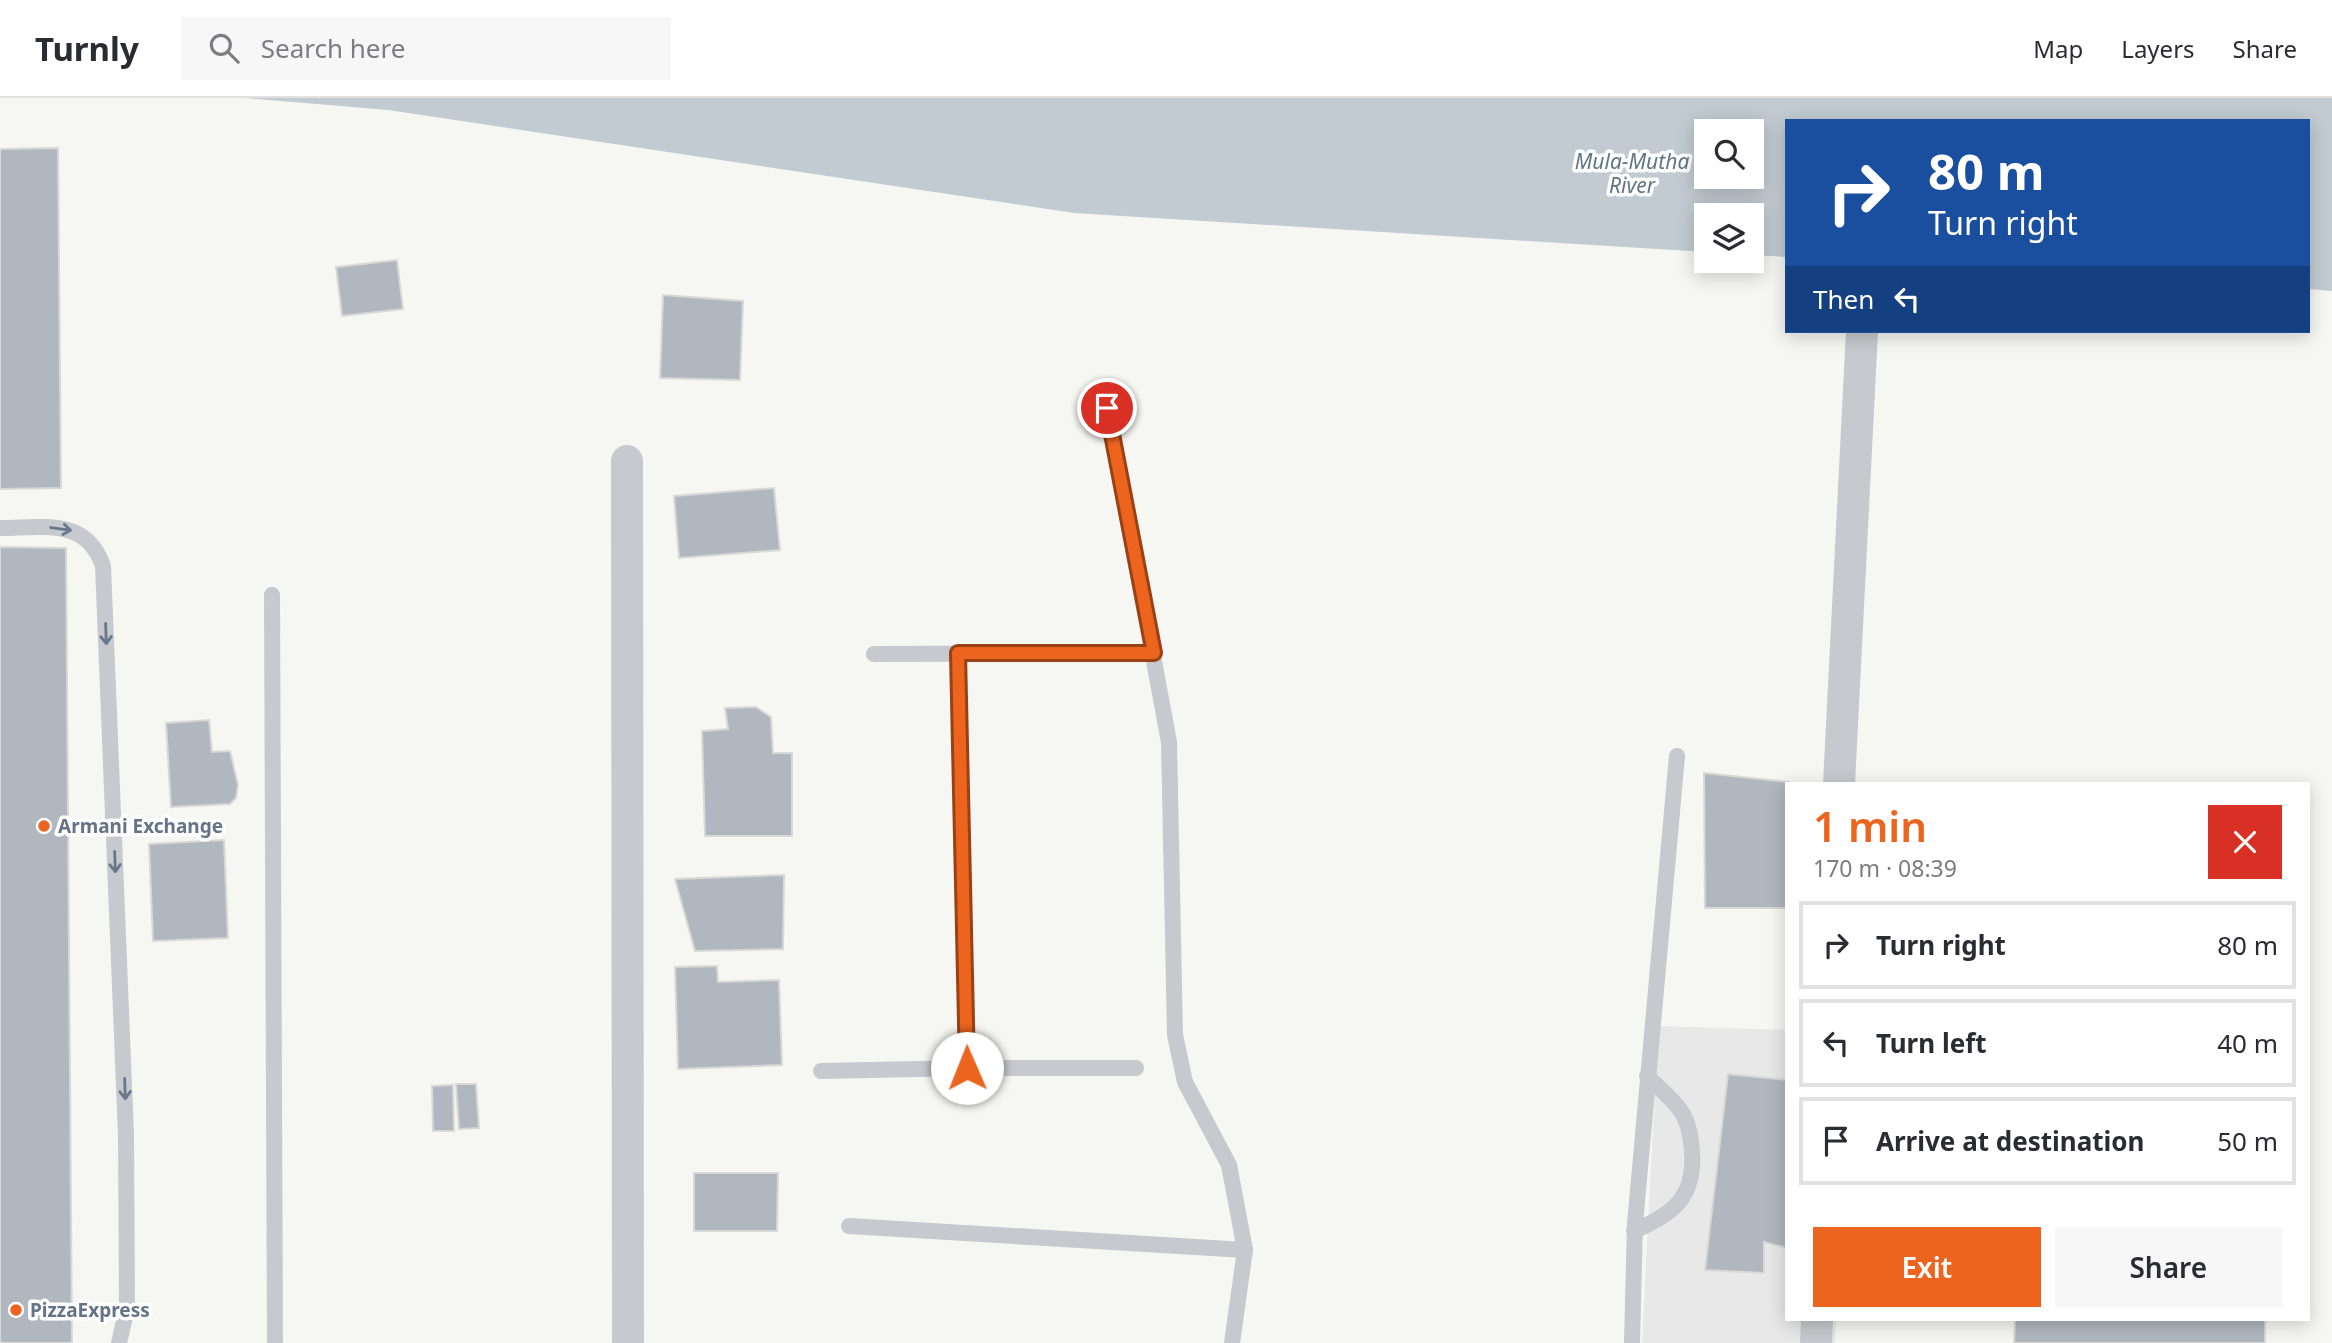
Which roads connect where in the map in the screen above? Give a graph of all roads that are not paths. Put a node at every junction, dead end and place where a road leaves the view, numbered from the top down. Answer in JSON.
{"nodes":[{"id":1,"x":1862,"y":333,"type":"edge"},
{"id":2,"x":1107,"y":408,"type":"dead end"},
{"id":3,"x":627,"y":461,"type":"dead end"},
{"id":4,"x":0,"y":528,"type":"edge"},
{"id":5,"x":272,"y":595,"type":"dead end"},
{"id":6,"x":958,"y":653,"type":"junction"},
{"id":7,"x":1154,"y":653,"type":"junction"},
{"id":8,"x":874,"y":654,"type":"dead end"},
{"id":9,"x":1677,"y":756,"type":"dead end"},
{"id":10,"x":1839,"y":782,"type":"edge"},
{"id":11,"x":967,"y":1068,"type":"junction"},
{"id":12,"x":1136,"y":1068,"type":"dead end"},
{"id":13,"x":821,"y":1071,"type":"dead end"},
{"id":14,"x":1647,"y":1076,"type":"junction"},
{"id":15,"x":849,"y":1226,"type":"dead end"},
{"id":16,"x":1634,"y":1231,"type":"junction"},
{"id":17,"x":1245,"y":1250,"type":"junction"},
{"id":18,"x":1817,"y":1321,"type":"edge"},
{"id":19,"x":119,"y":1343,"type":"edge"},
{"id":20,"x":275,"y":1343,"type":"edge"},
{"id":21,"x":628,"y":1343,"type":"edge"},
{"id":22,"x":1232,"y":1343,"type":"edge"},
{"id":23,"x":1632,"y":1343,"type":"edge"},
{"id":24,"x":1816,"y":1343,"type":"edge"}],
"edges":[{"from":1,"to":10,"type":"street"},
{"from":2,"to":7,"type":"lane"},
{"from":3,"to":21,"type":"street"},
{"from":4,"to":19,"type":"lane","one_way":true},
{"from":5,"to":20,"type":"lane"},
{"from":6,"to":7,"type":"lane"},
{"from":6,"to":8,"type":"lane"},
{"from":6,"to":11,"type":"lane"},
{"from":7,"to":17,"type":"lane"},
{"from":9,"to":14,"type":"lane"},
{"from":11,"to":12,"type":"lane"},
{"from":11,"to":13,"type":"lane"},
{"from":14,"to":16,"type":"lane"},
{"from":14,"to":16,"type":"lane"},
{"from":15,"to":17,"type":"lane"},
{"from":16,"to":23,"type":"lane"},
{"from":17,"to":22,"type":"lane"},
{"from":18,"to":24,"type":"street"}]}
